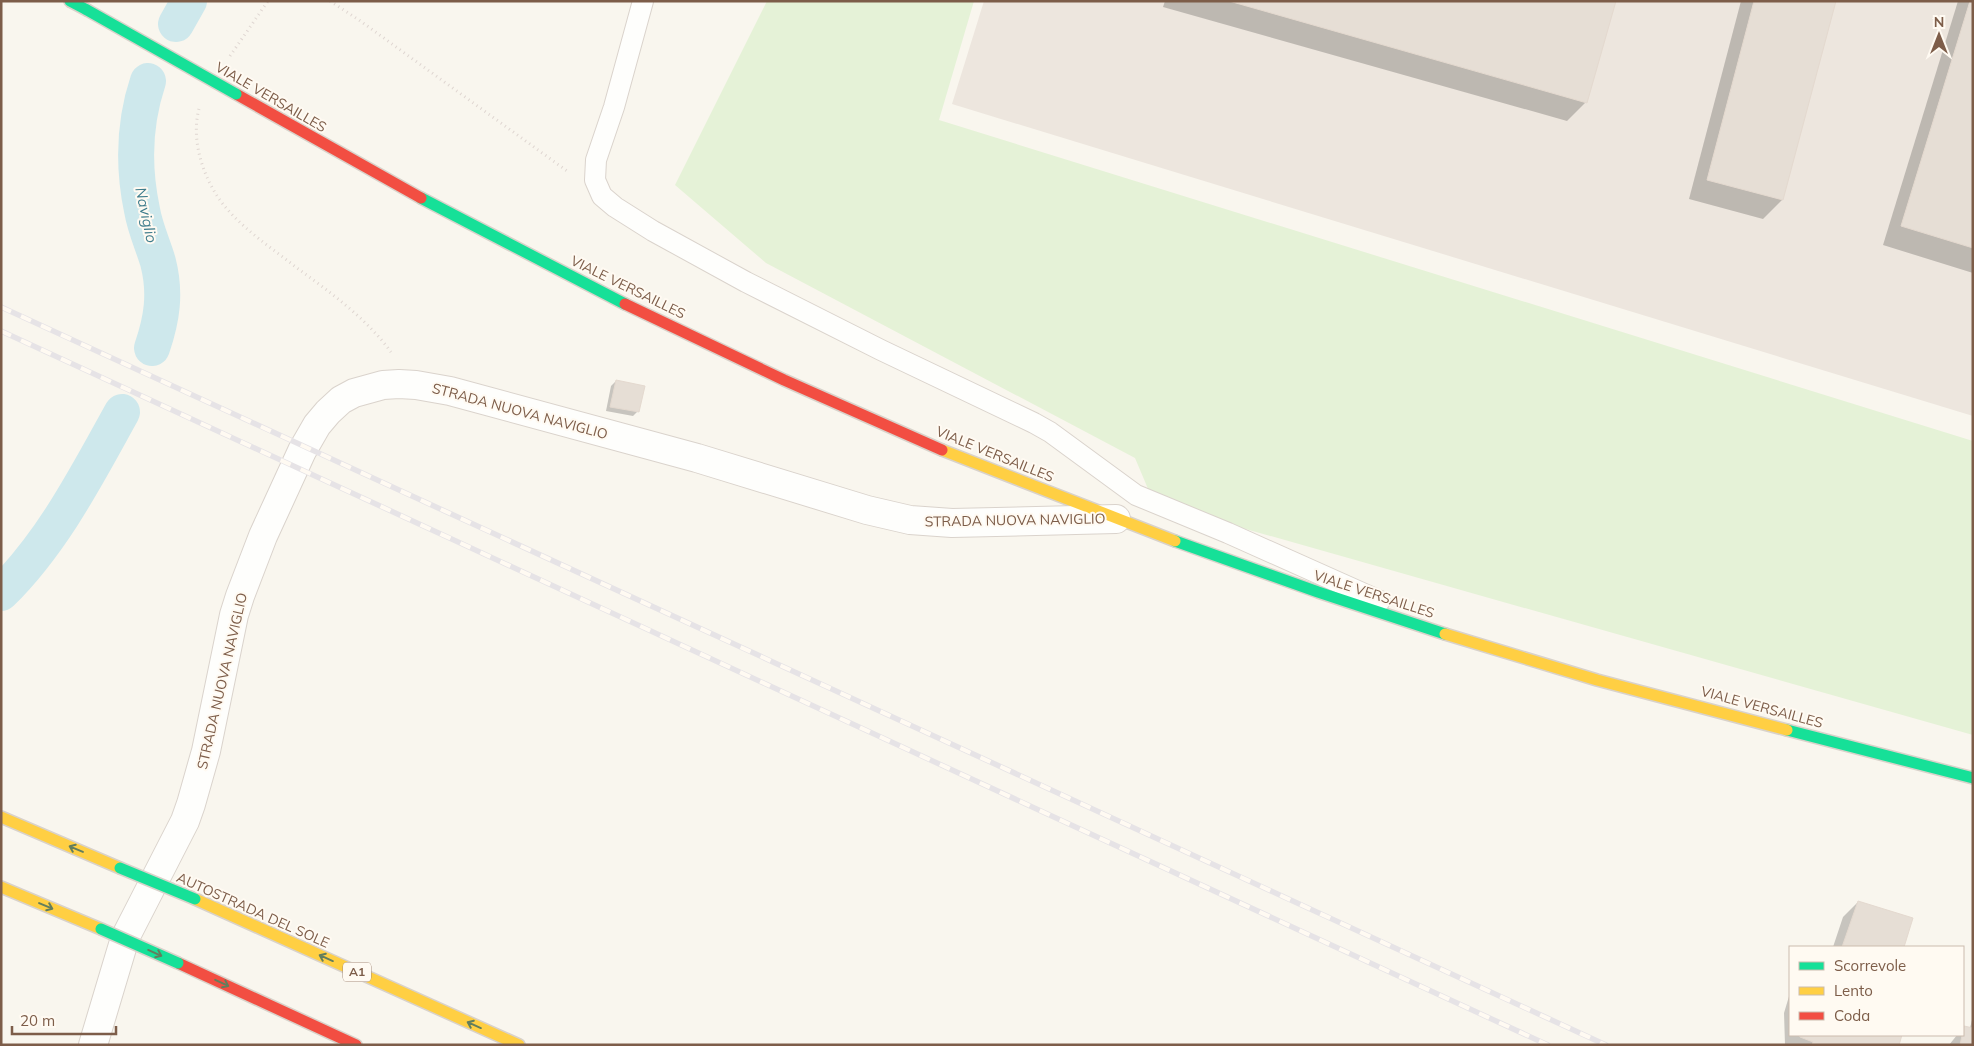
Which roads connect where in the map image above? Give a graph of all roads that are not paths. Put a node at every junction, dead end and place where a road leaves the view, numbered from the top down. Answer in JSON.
{"nodes":[{"id":1,"x":70,"y":1,"type":"edge"},
{"id":2,"x":643,"y":1,"type":"edge"},
{"id":3,"x":1117,"y":518,"type":"junction"},
{"id":4,"x":1400,"y":610,"type":"joint"},
{"id":5,"x":1473,"y":643,"type":"junction"},
{"id":6,"x":1973,"y":778,"type":"edge"},
{"id":7,"x":1,"y":817,"type":"edge"},
{"id":8,"x":1,"y":887,"type":"edge"},
{"id":9,"x":93,"y":1045,"type":"edge"},
{"id":10,"x":356,"y":1045,"type":"edge"},
{"id":11,"x":519,"y":1045,"type":"edge"}],
"edges":[{"from":1,"to":3,"type":"main road","name":"VIALE VERSAILLES","bridge":true},
{"from":2,"to":4,"type":"lane"},
{"from":3,"to":5,"type":"main road","name":"VIALE VERSAILLES"},
{"from":3,"to":9,"type":"street","name":"STRADA NUOVA NAVIGLIO"},
{"from":4,"to":5,"type":"street"},
{"from":5,"to":6,"type":"main road","name":"VIALE VERSAILLES"},
{"from":11,"to":7,"type":"main road","name":"AUTOSTRADA DEL SOLE","number":"A1","one_way":true,"bridge":true},
{"from":8,"to":10,"type":"main road","one_way":true,"bridge":true}]}
